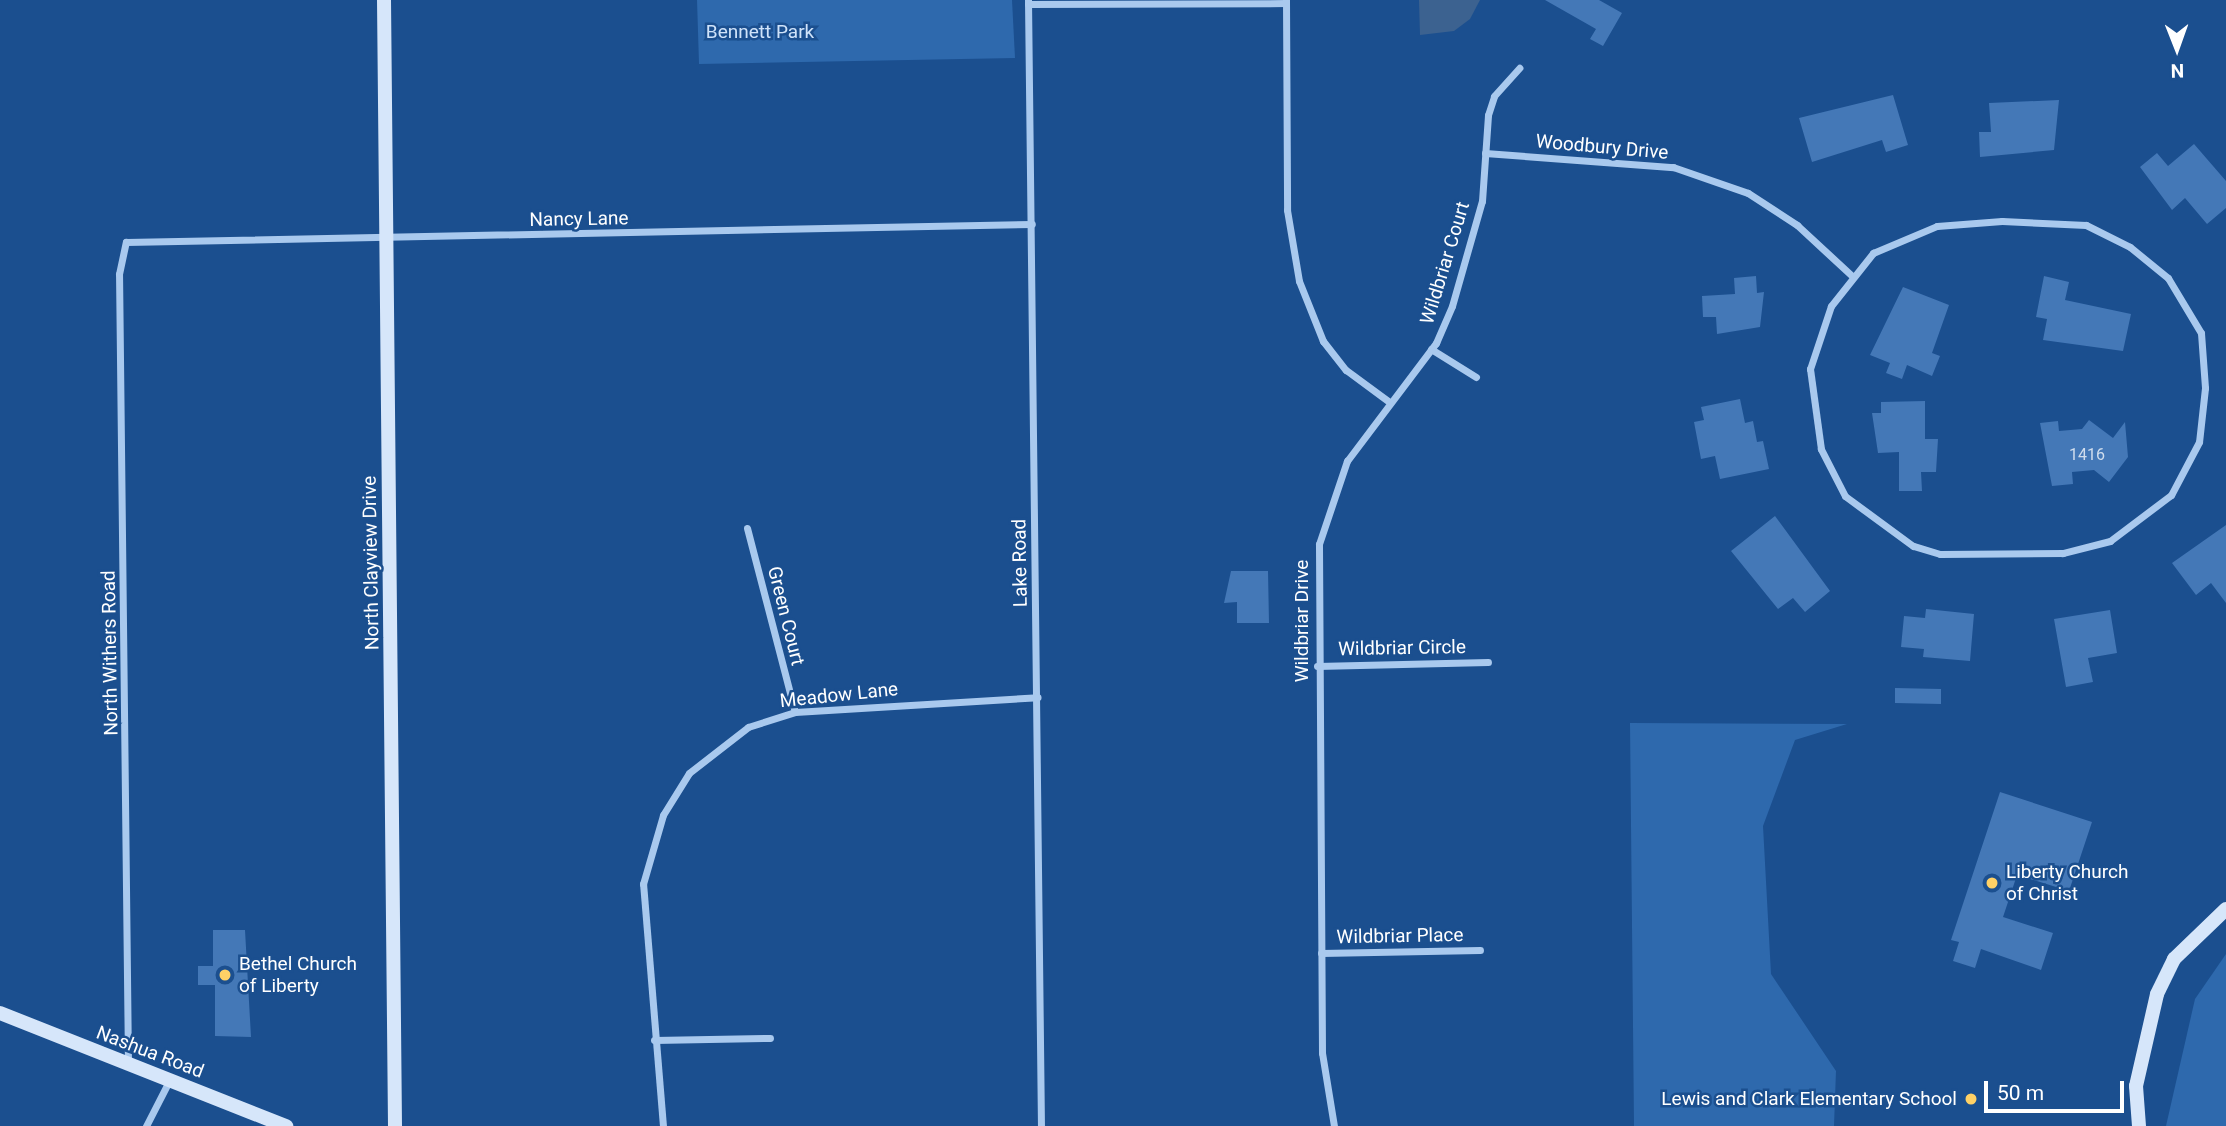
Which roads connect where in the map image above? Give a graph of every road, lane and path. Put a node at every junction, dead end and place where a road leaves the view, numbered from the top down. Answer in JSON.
{"nodes":[{"id":1,"x":384,"y":0,"type":"edge"},
{"id":2,"x":1028,"y":2,"type":"edge"},
{"id":3,"x":1286,"y":2,"type":"edge"},
{"id":4,"x":1519,"y":68,"type":"dead end"},
{"id":5,"x":1485,"y":153,"type":"junction"},
{"id":6,"x":1032,"y":224,"type":"junction"},
{"id":7,"x":387,"y":238,"type":"junction"},
{"id":8,"x":126,"y":243,"type":"joint"},
{"id":9,"x":1851,"y":275,"type":"junction"},
{"id":10,"x":1431,"y":349,"type":"junction"},
{"id":11,"x":1476,"y":377,"type":"dead end"},
{"id":12,"x":1388,"y":401,"type":"junction"},
{"id":13,"x":747,"y":528,"type":"dead end"},
{"id":14,"x":1488,"y":662,"type":"dead end"},
{"id":15,"x":1317,"y":666,"type":"junction"},
{"id":16,"x":1038,"y":697,"type":"junction"},
{"id":17,"x":795,"y":712,"type":"junction"},
{"id":18,"x":2226,"y":909,"type":"edge"},
{"id":19,"x":1480,"y":950,"type":"dead end"},
{"id":20,"x":1321,"y":953,"type":"junction"},
{"id":21,"x":0,"y":1013,"type":"edge"},
{"id":22,"x":770,"y":1038,"type":"dead end"},
{"id":23,"x":654,"y":1040,"type":"junction"},
{"id":24,"x":128,"y":1064,"type":"junction"},
{"id":25,"x":169,"y":1080,"type":"junction"},
{"id":26,"x":146,"y":1126,"type":"edge"},
{"id":27,"x":286,"y":1126,"type":"edge"},
{"id":28,"x":395,"y":1126,"type":"edge"},
{"id":29,"x":663,"y":1126,"type":"edge"},
{"id":30,"x":1041,"y":1126,"type":"edge"},
{"id":31,"x":1334,"y":1126,"type":"edge"},
{"id":32,"x":2139,"y":1126,"type":"edge"}],
"edges":[{"from":1,"to":7,"type":"street","name":"North Clayview Drive"},
{"from":2,"to":3,"type":"street"},
{"from":2,"to":6,"type":"street","name":"Lake Road"},
{"from":3,"to":12,"type":"street"},
{"from":4,"to":5,"type":"street","name":"Wildbriar Court"},
{"from":5,"to":9,"type":"street","name":"Woodbury Drive"},
{"from":5,"to":10,"type":"street","name":"Wildbriar Court"},
{"from":6,"to":7,"type":"street","name":"Nancy Lane"},
{"from":6,"to":16,"type":"street","name":"Lake Road"},
{"from":7,"to":8,"type":"street","name":"Nancy Lane"},
{"from":7,"to":28,"type":"street","name":"North Clayview Drive"},
{"from":8,"to":24,"type":"street","name":"North Withers Road"},
{"from":9,"to":9,"type":"street"},
{"from":10,"to":11,"type":"street","name":"Wildbriar Court"},
{"from":10,"to":12,"type":"street","name":"Wildbriar Court"},
{"from":12,"to":15,"type":"street","name":"Wildbriar Drive"},
{"from":13,"to":17,"type":"street","name":"Green Court"},
{"from":14,"to":15,"type":"street","name":"Wildbriar Circle"},
{"from":15,"to":20,"type":"street","name":"Wildbriar Drive"},
{"from":16,"to":17,"type":"street","name":"Meadow Lane"},
{"from":16,"to":30,"type":"street","name":"Lake Road"},
{"from":17,"to":23,"type":"street","name":"Meadow Lane"},
{"from":18,"to":32,"type":"street"},
{"from":19,"to":20,"type":"street","name":"Wildbriar Place"},
{"from":20,"to":31,"type":"street","name":"Wildbriar Drive"},
{"from":21,"to":24,"type":"street","name":"Nashua Road"},
{"from":22,"to":23,"type":"street"},
{"from":23,"to":29,"type":"street","name":"Meadow Lane"},
{"from":24,"to":25,"type":"street","name":"Nashua Road"},
{"from":25,"to":26,"type":"street"},
{"from":25,"to":27,"type":"street","name":"Nashua Road"}]}
